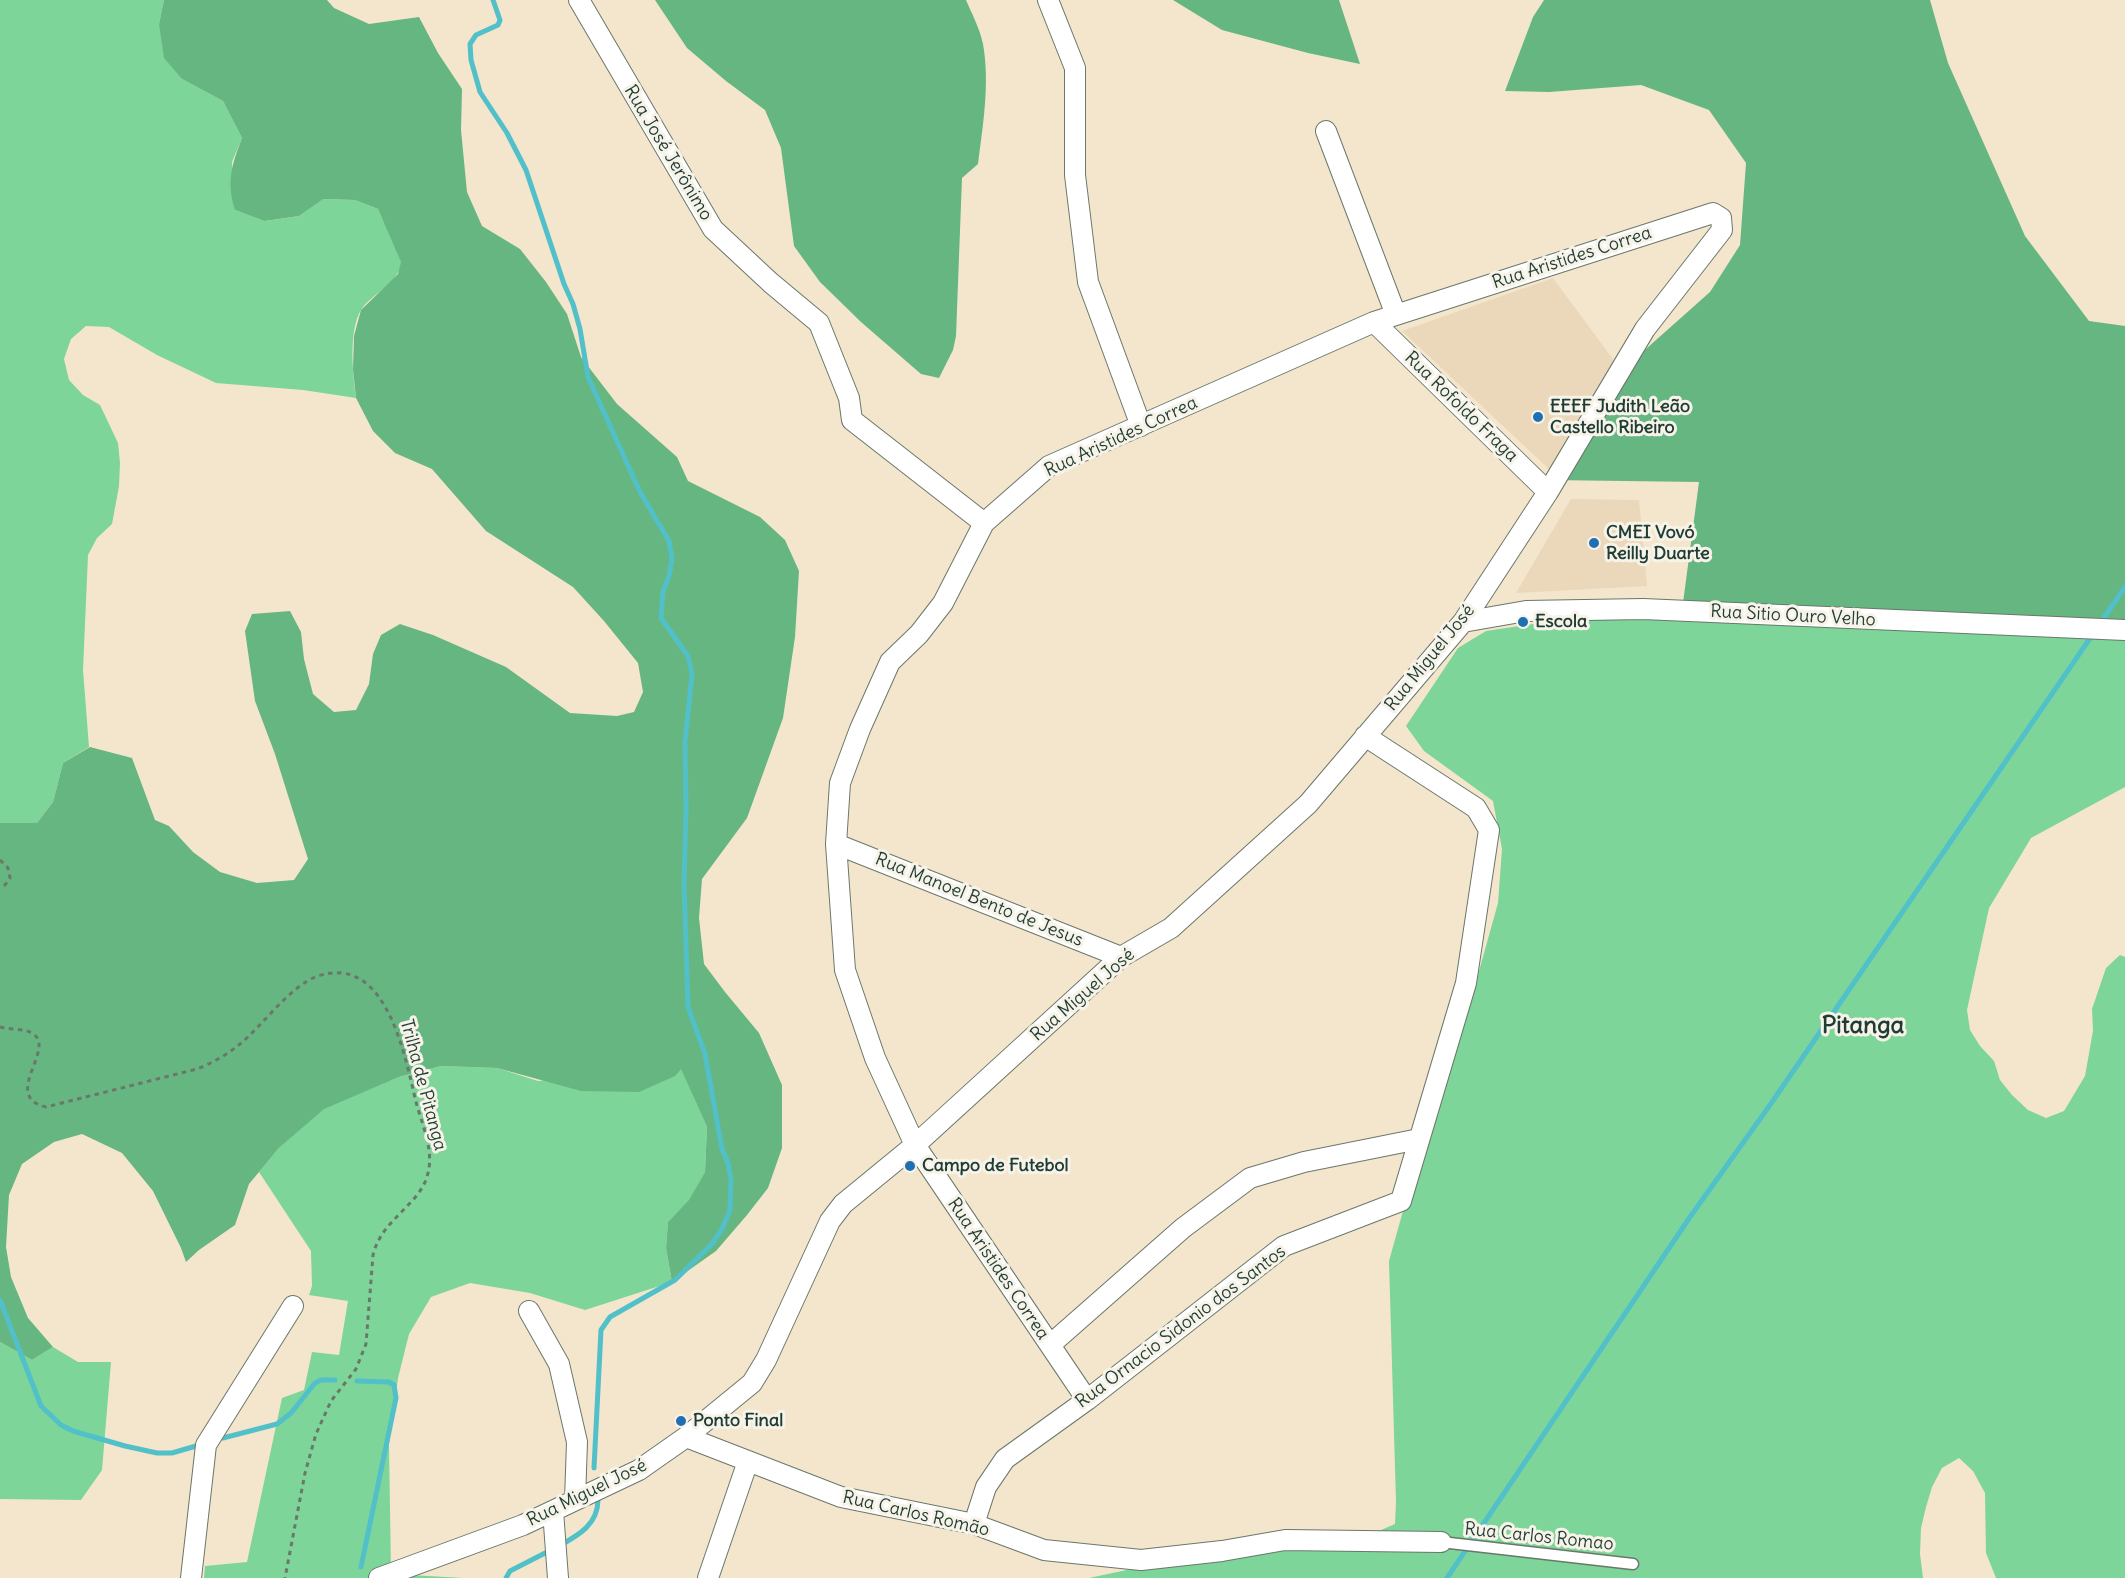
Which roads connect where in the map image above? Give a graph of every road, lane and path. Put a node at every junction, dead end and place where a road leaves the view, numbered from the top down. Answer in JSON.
{"nodes":[{"id":1,"x":579,"y":0,"type":"edge"},
{"id":2,"x":1048,"y":0,"type":"edge"},
{"id":3,"x":1326,"y":131,"type":"dead end"},
{"id":4,"x":1721,"y":218,"type":"joint"},
{"id":5,"x":1396,"y":315,"type":"junction"},
{"id":6,"x":1374,"y":322,"type":"junction"},
{"id":7,"x":1141,"y":426,"type":"junction"},
{"id":8,"x":1548,"y":492,"type":"junction"},
{"id":9,"x":984,"y":523,"type":"junction"},
{"id":10,"x":1462,"y":622,"type":"junction"},
{"id":11,"x":2125,"y":630,"type":"edge"},
{"id":12,"x":1365,"y":736,"type":"junction"},
{"id":13,"x":836,"y":844,"type":"junction"},
{"id":14,"x":0,"y":860,"type":"edge"},
{"id":15,"x":0,"y":887,"type":"edge"},
{"id":16,"x":1122,"y":957,"type":"junction"},
{"id":17,"x":0,"y":1027,"type":"edge"},
{"id":18,"x":1419,"y":1139,"type":"junction"},
{"id":19,"x":915,"y":1145,"type":"junction"},
{"id":20,"x":293,"y":1306,"type":"dead end"},
{"id":21,"x":529,"y":1311,"type":"dead end"},
{"id":22,"x":1050,"y":1345,"type":"junction"},
{"id":23,"x":1087,"y":1400,"type":"junction"},
{"id":24,"x":686,"y":1437,"type":"junction"},
{"id":25,"x":748,"y":1461,"type":"junction"},
{"id":26,"x":575,"y":1500,"type":"junction"},
{"id":27,"x":553,"y":1511,"type":"junction"},
{"id":28,"x":974,"y":1524,"type":"junction"},
{"id":29,"x":1441,"y":1542,"type":"joint"},
{"id":30,"x":1633,"y":1563,"type":"dead end"},
{"id":31,"x":191,"y":1578,"type":"edge"},
{"id":32,"x":285,"y":1578,"type":"edge"},
{"id":33,"x":379,"y":1578,"type":"edge"},
{"id":34,"x":558,"y":1578,"type":"edge"},
{"id":35,"x":708,"y":1578,"type":"edge"}],
"edges":[{"from":1,"to":9,"type":"street","name":"Rua José Jerônimo"},
{"from":2,"to":7,"type":"street"},
{"from":3,"to":5,"type":"street"},
{"from":4,"to":5,"type":"street","name":"Rua Aristides Correa"},
{"from":4,"to":8,"type":"street","name":"Rua Miguel José"},
{"from":5,"to":6,"type":"street","name":"Rua Aristides Correa"},
{"from":6,"to":7,"type":"street","name":"Rua Aristides Correa"},
{"from":6,"to":8,"type":"street","name":"Rua Rofoldo Fraga"},
{"from":7,"to":9,"type":"street","name":"Rua Aristides Correa"},
{"from":8,"to":10,"type":"street","name":"Rua Miguel José"},
{"from":9,"to":13,"type":"street","name":"Rua Aristides Correa"},
{"from":10,"to":11,"type":"street","name":"Rua Sitio Ouro Velho"},
{"from":10,"to":12,"type":"street","name":"Rua Miguel José"},
{"from":12,"to":16,"type":"street","name":"Rua Miguel José"},
{"from":12,"to":18,"type":"street","name":"Rua Ornacio Sidonio dos Santos"},
{"from":13,"to":16,"type":"street","name":"Rua Manoel Bento de Jesus"},
{"from":13,"to":19,"type":"street","name":"Rua Aristides Correa"},
{"from":14,"to":15,"type":"path"},
{"from":16,"to":19,"type":"street","name":"Rua Miguel José"},
{"from":17,"to":32,"type":"path","name":"Trilha de Pitanga"},
{"from":18,"to":22,"type":"street"},
{"from":18,"to":23,"type":"street","name":"Rua Ornacio Sidonio dos Santos"},
{"from":19,"to":22,"type":"street","name":"Rua Aristides Correa"},
{"from":19,"to":24,"type":"street","name":"Rua Miguel José"},
{"from":20,"to":31,"type":"street"},
{"from":21,"to":26,"type":"street"},
{"from":22,"to":23,"type":"street","name":"Rua Aristides Correa"},
{"from":23,"to":28,"type":"street","name":"Rua Ornacio Sidonio dos Santos"},
{"from":24,"to":25,"type":"street","name":"Rua Carlos Romão"},
{"from":24,"to":26,"type":"street","name":"Rua Miguel José"},
{"from":25,"to":28,"type":"street","name":"Rua Carlos Romão"},
{"from":25,"to":35,"type":"street"},
{"from":26,"to":27,"type":"street","name":"Rua Miguel José"},
{"from":27,"to":33,"type":"street","name":"Rua Miguel José"},
{"from":27,"to":34,"type":"street"},
{"from":28,"to":29,"type":"street","name":"Rua Carlos Romão"},
{"from":29,"to":30,"type":"lane","name":"Rua Carlos Romao"}]}
